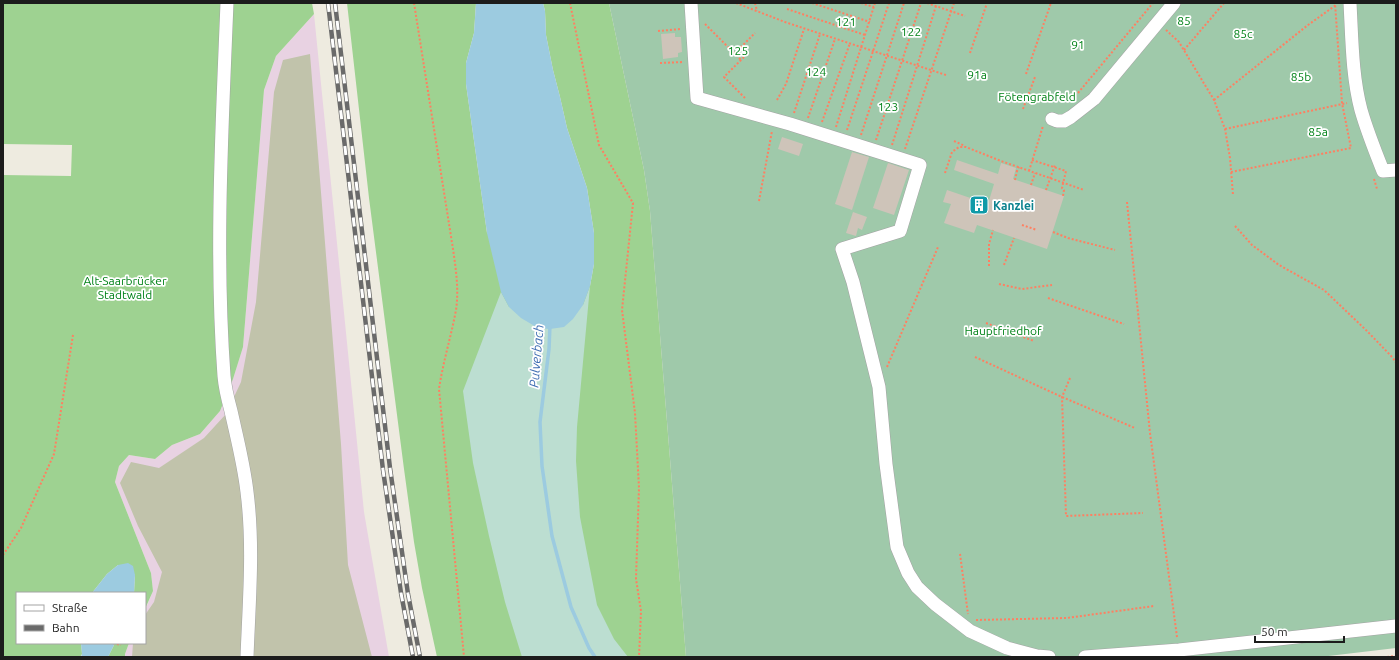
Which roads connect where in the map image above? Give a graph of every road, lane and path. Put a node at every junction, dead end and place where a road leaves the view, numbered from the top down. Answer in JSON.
{"nodes":[{"id":1,"x":227,"y":3,"type":"edge"},
{"id":2,"x":414,"y":3,"type":"edge"},
{"id":3,"x":570,"y":3,"type":"edge"},
{"id":4,"x":736,"y":3,"type":"edge"},
{"id":5,"x":755,"y":3,"type":"edge"},
{"id":6,"x":812,"y":3,"type":"edge"},
{"id":7,"x":861,"y":3,"type":"edge"},
{"id":8,"x":875,"y":3,"type":"edge"},
{"id":9,"x":889,"y":3,"type":"edge"},
{"id":10,"x":904,"y":3,"type":"edge"},
{"id":11,"x":921,"y":3,"type":"edge"},
{"id":12,"x":927,"y":3,"type":"edge"},
{"id":13,"x":954,"y":3,"type":"edge"},
{"id":14,"x":987,"y":3,"type":"edge"},
{"id":15,"x":1051,"y":3,"type":"edge"},
{"id":16,"x":1153,"y":3,"type":"edge"},
{"id":17,"x":1174,"y":3,"type":"edge"},
{"id":18,"x":1224,"y":3,"type":"edge"},
{"id":19,"x":1342,"y":3,"type":"edge"},
{"id":20,"x":1350,"y":3,"type":"edge"},
{"id":21,"x":1335,"y":4,"type":"edge"},
{"id":22,"x":691,"y":6,"type":"edge"},
{"id":23,"x":936,"y":6,"type":"junction"},
{"id":24,"x":874,"y":7,"type":"junction"},
{"id":25,"x":787,"y":9,"type":"dead end"},
{"id":26,"x":757,"y":11,"type":"junction"},
{"id":27,"x":951,"y":12,"type":"junction"},
{"id":28,"x":965,"y":16,"type":"dead end"},
{"id":29,"x":870,"y":22,"type":"junction"},
{"id":30,"x":1158,"y":23,"type":"junction"},
{"id":31,"x":687,"y":28,"type":"dead end"},
{"id":32,"x":804,"y":28,"type":"junction"},
{"id":33,"x":658,"y":30,"type":"dead end"},
{"id":34,"x":755,"y":34,"type":"dead end"},
{"id":35,"x":820,"y":34,"type":"junction"},
{"id":36,"x":865,"y":35,"type":"junction"},
{"id":37,"x":835,"y":38,"type":"junction"},
{"id":38,"x":850,"y":43,"type":"junction"},
{"id":39,"x":861,"y":47,"type":"junction"},
{"id":40,"x":1184,"y":50,"type":"junction"},
{"id":41,"x":873,"y":51,"type":"junction"},
{"id":42,"x":735,"y":53,"type":"junction"},
{"id":43,"x":970,"y":53,"type":"dead end"},
{"id":44,"x":887,"y":55,"type":"junction"},
{"id":45,"x":744,"y":57,"type":"dead end"},
{"id":46,"x":741,"y":60,"type":"junction"},
{"id":47,"x":902,"y":60,"type":"junction"},
{"id":48,"x":695,"y":62,"type":"junction"},
{"id":49,"x":660,"y":64,"type":"dead end"},
{"id":50,"x":917,"y":65,"type":"junction"},
{"id":51,"x":932,"y":70,"type":"junction"},
{"id":52,"x":1026,"y":74,"type":"dead end"},
{"id":53,"x":946,"y":75,"type":"dead end"},
{"id":54,"x":1035,"y":77,"type":"dead end"},
{"id":55,"x":1078,"y":93,"type":"dead end"},
{"id":56,"x":776,"y":100,"type":"dead end"},
{"id":57,"x":1214,"y":100,"type":"junction"},
{"id":58,"x":1359,"y":101,"type":"junction"},
{"id":59,"x":1342,"y":104,"type":"junction"},
{"id":60,"x":1023,"y":109,"type":"dead end"},
{"id":61,"x":749,"y":112,"type":"junction"},
{"id":62,"x":774,"y":119,"type":"junction"},
{"id":63,"x":1048,"y":122,"type":"joint"},
{"id":64,"x":790,"y":124,"type":"junction"},
{"id":65,"x":804,"y":128,"type":"junction"},
{"id":66,"x":1225,"y":129,"type":"junction"},
{"id":67,"x":819,"y":133,"type":"junction"},
{"id":68,"x":838,"y":139,"type":"junction"},
{"id":69,"x":954,"y":141,"type":"dead end"},
{"id":70,"x":858,"y":145,"type":"junction"},
{"id":71,"x":966,"y":147,"type":"junction"},
{"id":72,"x":873,"y":150,"type":"junction"},
{"id":73,"x":889,"y":155,"type":"junction"},
{"id":74,"x":902,"y":160,"type":"junction"},
{"id":75,"x":1032,"y":160,"type":"junction"},
{"id":76,"x":1054,"y":166,"type":"junction"},
{"id":77,"x":1019,"y":167,"type":"junction"},
{"id":78,"x":1396,"y":170,"type":"edge"},
{"id":79,"x":1029,"y":171,"type":"junction"},
{"id":80,"x":1231,"y":172,"type":"junction"},
{"id":81,"x":945,"y":173,"type":"dead end"},
{"id":82,"x":1036,"y":173,"type":"junction"},
{"id":83,"x":1372,"y":174,"type":"dead end"},
{"id":84,"x":1050,"y":178,"type":"junction"},
{"id":85,"x":1015,"y":180,"type":"dead end"},
{"id":86,"x":1062,"y":182,"type":"junction"},
{"id":87,"x":1031,"y":185,"type":"dead end"},
{"id":88,"x":1377,"y":189,"type":"dead end"},
{"id":89,"x":1046,"y":190,"type":"dead end"},
{"id":90,"x":1084,"y":190,"type":"dead end"},
{"id":91,"x":1233,"y":195,"type":"dead end"},
{"id":92,"x":1063,"y":196,"type":"dead end"},
{"id":93,"x":759,"y":201,"type":"dead end"},
{"id":94,"x":1127,"y":202,"type":"dead end"},
{"id":95,"x":1022,"y":225,"type":"dead end"},
{"id":96,"x":1235,"y":226,"type":"dead end"},
{"id":97,"x":994,"y":230,"type":"dead end"},
{"id":98,"x":1037,"y":230,"type":"dead end"},
{"id":99,"x":1053,"y":232,"type":"dead end"},
{"id":100,"x":1014,"y":238,"type":"dead end"},
{"id":101,"x":938,"y":247,"type":"dead end"},
{"id":102,"x":1115,"y":250,"type":"dead end"},
{"id":103,"x":1004,"y":265,"type":"dead end"},
{"id":104,"x":989,"y":266,"type":"dead end"},
{"id":105,"x":999,"y":284,"type":"dead end"},
{"id":106,"x":1052,"y":285,"type":"dead end"},
{"id":107,"x":1048,"y":298,"type":"dead end"},
{"id":108,"x":986,"y":323,"type":"dead end"},
{"id":109,"x":1124,"y":324,"type":"dead end"},
{"id":110,"x":73,"y":335,"type":"dead end"},
{"id":111,"x":1034,"y":342,"type":"dead end"},
{"id":112,"x":975,"y":357,"type":"dead end"},
{"id":113,"x":1396,"y":363,"type":"edge"},
{"id":114,"x":1070,"y":378,"type":"dead end"},
{"id":115,"x":878,"y":387,"type":"junction"},
{"id":116,"x":1062,"y":397,"type":"junction"},
{"id":117,"x":1135,"y":428,"type":"dead end"},
{"id":118,"x":1143,"y":513,"type":"dead end"},
{"id":119,"x":960,"y":554,"type":"dead end"},
{"id":120,"x":3,"y":555,"type":"edge"},
{"id":121,"x":1154,"y":606,"type":"dead end"},
{"id":122,"x":969,"y":625,"type":"junction"},
{"id":123,"x":1396,"y":626,"type":"edge"},
{"id":124,"x":117,"y":644,"type":"edge"},
{"id":125,"x":121,"y":645,"type":"dead end"},
{"id":126,"x":1179,"y":650,"type":"junction"},
{"id":127,"x":1396,"y":656,"type":"edge"},
{"id":128,"x":247,"y":657,"type":"edge"},
{"id":129,"x":464,"y":657,"type":"edge"},
{"id":130,"x":639,"y":657,"type":"edge"},
{"id":131,"x":1049,"y":657,"type":"edge"},
{"id":132,"x":1085,"y":657,"type":"edge"},
{"id":133,"x":1388,"y":657,"type":"edge"}],
"edges":[{"from":1,"to":128,"type":"lane"},
{"from":2,"to":129,"type":"path"},
{"from":3,"to":130,"type":"path"},
{"from":4,"to":26,"type":"path"},
{"from":5,"to":26,"type":"path"},
{"from":6,"to":29,"type":"path"},
{"from":7,"to":24,"type":"path"},
{"from":8,"to":24,"type":"path"},
{"from":9,"to":41,"type":"path"},
{"from":10,"to":44,"type":"path"},
{"from":11,"to":47,"type":"path"},
{"from":12,"to":23,"type":"path"},
{"from":13,"to":27,"type":"path"},
{"from":14,"to":43,"type":"path"},
{"from":15,"to":52,"type":"path"},
{"from":16,"to":55,"type":"path"},
{"from":17,"to":30,"type":"lane"},
{"from":18,"to":40,"type":"path"},
{"from":19,"to":21,"type":"path"},
{"from":20,"to":58,"type":"lane"},
{"from":21,"to":57,"type":"path"},
{"from":21,"to":59,"type":"path"},
{"from":22,"to":42,"type":"path"},
{"from":22,"to":48,"type":"lane"},
{"from":23,"to":27,"type":"path"},
{"from":23,"to":50,"type":"path"},
{"from":24,"to":29,"type":"path"},
{"from":25,"to":36,"type":"path"},
{"from":26,"to":32,"type":"path"},
{"from":27,"to":28,"type":"path"},
{"from":27,"to":51,"type":"path"},
{"from":29,"to":36,"type":"path"},
{"from":30,"to":40,"type":"path"},
{"from":30,"to":63,"type":"lane"},
{"from":31,"to":33,"type":"path"},
{"from":32,"to":35,"type":"path"},
{"from":32,"to":56,"type":"path"},
{"from":34,"to":42,"type":"path"},
{"from":35,"to":37,"type":"path"},
{"from":35,"to":64,"type":"path"},
{"from":36,"to":39,"type":"path"},
{"from":37,"to":38,"type":"path"},
{"from":37,"to":65,"type":"path"},
{"from":38,"to":39,"type":"path"},
{"from":38,"to":67,"type":"path"},
{"from":39,"to":41,"type":"path"},
{"from":39,"to":68,"type":"path"},
{"from":40,"to":57,"type":"path"},
{"from":41,"to":44,"type":"path"},
{"from":41,"to":68,"type":"path"},
{"from":42,"to":46,"type":"path"},
{"from":44,"to":47,"type":"path"},
{"from":44,"to":70,"type":"path"},
{"from":45,"to":46,"type":"path"},
{"from":46,"to":61,"type":"path"},
{"from":47,"to":50,"type":"path"},
{"from":47,"to":72,"type":"path"},
{"from":48,"to":49,"type":"path"},
{"from":48,"to":61,"type":"lane"},
{"from":50,"to":51,"type":"path"},
{"from":50,"to":73,"type":"path"},
{"from":51,"to":53,"type":"path"},
{"from":51,"to":74,"type":"path"},
{"from":54,"to":60,"type":"path"},
{"from":57,"to":66,"type":"path"},
{"from":58,"to":59,"type":"path"},
{"from":58,"to":78,"type":"lane"},
{"from":59,"to":66,"type":"path"},
{"from":59,"to":80,"type":"path"},
{"from":61,"to":62,"type":"lane"},
{"from":62,"to":64,"type":"lane"},
{"from":62,"to":93,"type":"path"},
{"from":63,"to":75,"type":"path"},
{"from":64,"to":65,"type":"lane"},
{"from":65,"to":67,"type":"lane"},
{"from":66,"to":80,"type":"path"},
{"from":67,"to":68,"type":"lane"},
{"from":68,"to":70,"type":"lane"},
{"from":69,"to":71,"type":"path"},
{"from":70,"to":72,"type":"lane"},
{"from":71,"to":77,"type":"path"},
{"from":71,"to":81,"type":"path"},
{"from":72,"to":73,"type":"lane"},
{"from":73,"to":74,"type":"lane"},
{"from":74,"to":115,"type":"lane"},
{"from":75,"to":76,"type":"path"},
{"from":75,"to":79,"type":"path"},
{"from":76,"to":84,"type":"path"},
{"from":76,"to":86,"type":"path"},
{"from":77,"to":79,"type":"path"},
{"from":77,"to":85,"type":"path"},
{"from":79,"to":82,"type":"path"},
{"from":80,"to":91,"type":"path"},
{"from":82,"to":84,"type":"path"},
{"from":82,"to":87,"type":"path"},
{"from":83,"to":88,"type":"path"},
{"from":84,"to":86,"type":"path"},
{"from":84,"to":89,"type":"path"},
{"from":86,"to":90,"type":"path"},
{"from":86,"to":92,"type":"path"},
{"from":94,"to":126,"type":"path"},
{"from":95,"to":98,"type":"path"},
{"from":96,"to":113,"type":"path"},
{"from":97,"to":104,"type":"path"},
{"from":99,"to":102,"type":"path"},
{"from":100,"to":103,"type":"path"},
{"from":101,"to":115,"type":"path"},
{"from":105,"to":106,"type":"path"},
{"from":107,"to":109,"type":"path"},
{"from":108,"to":111,"type":"path"},
{"from":110,"to":120,"type":"path"},
{"from":112,"to":116,"type":"path"},
{"from":114,"to":116,"type":"path"},
{"from":115,"to":122,"type":"lane"},
{"from":116,"to":117,"type":"path"},
{"from":116,"to":118,"type":"path"},
{"from":119,"to":122,"type":"path"},
{"from":121,"to":122,"type":"path"},
{"from":122,"to":131,"type":"lane"},
{"from":123,"to":126,"type":"lane"},
{"from":124,"to":125,"type":"path"},
{"from":126,"to":132,"type":"lane"},
{"from":127,"to":133,"type":"path"}]}
